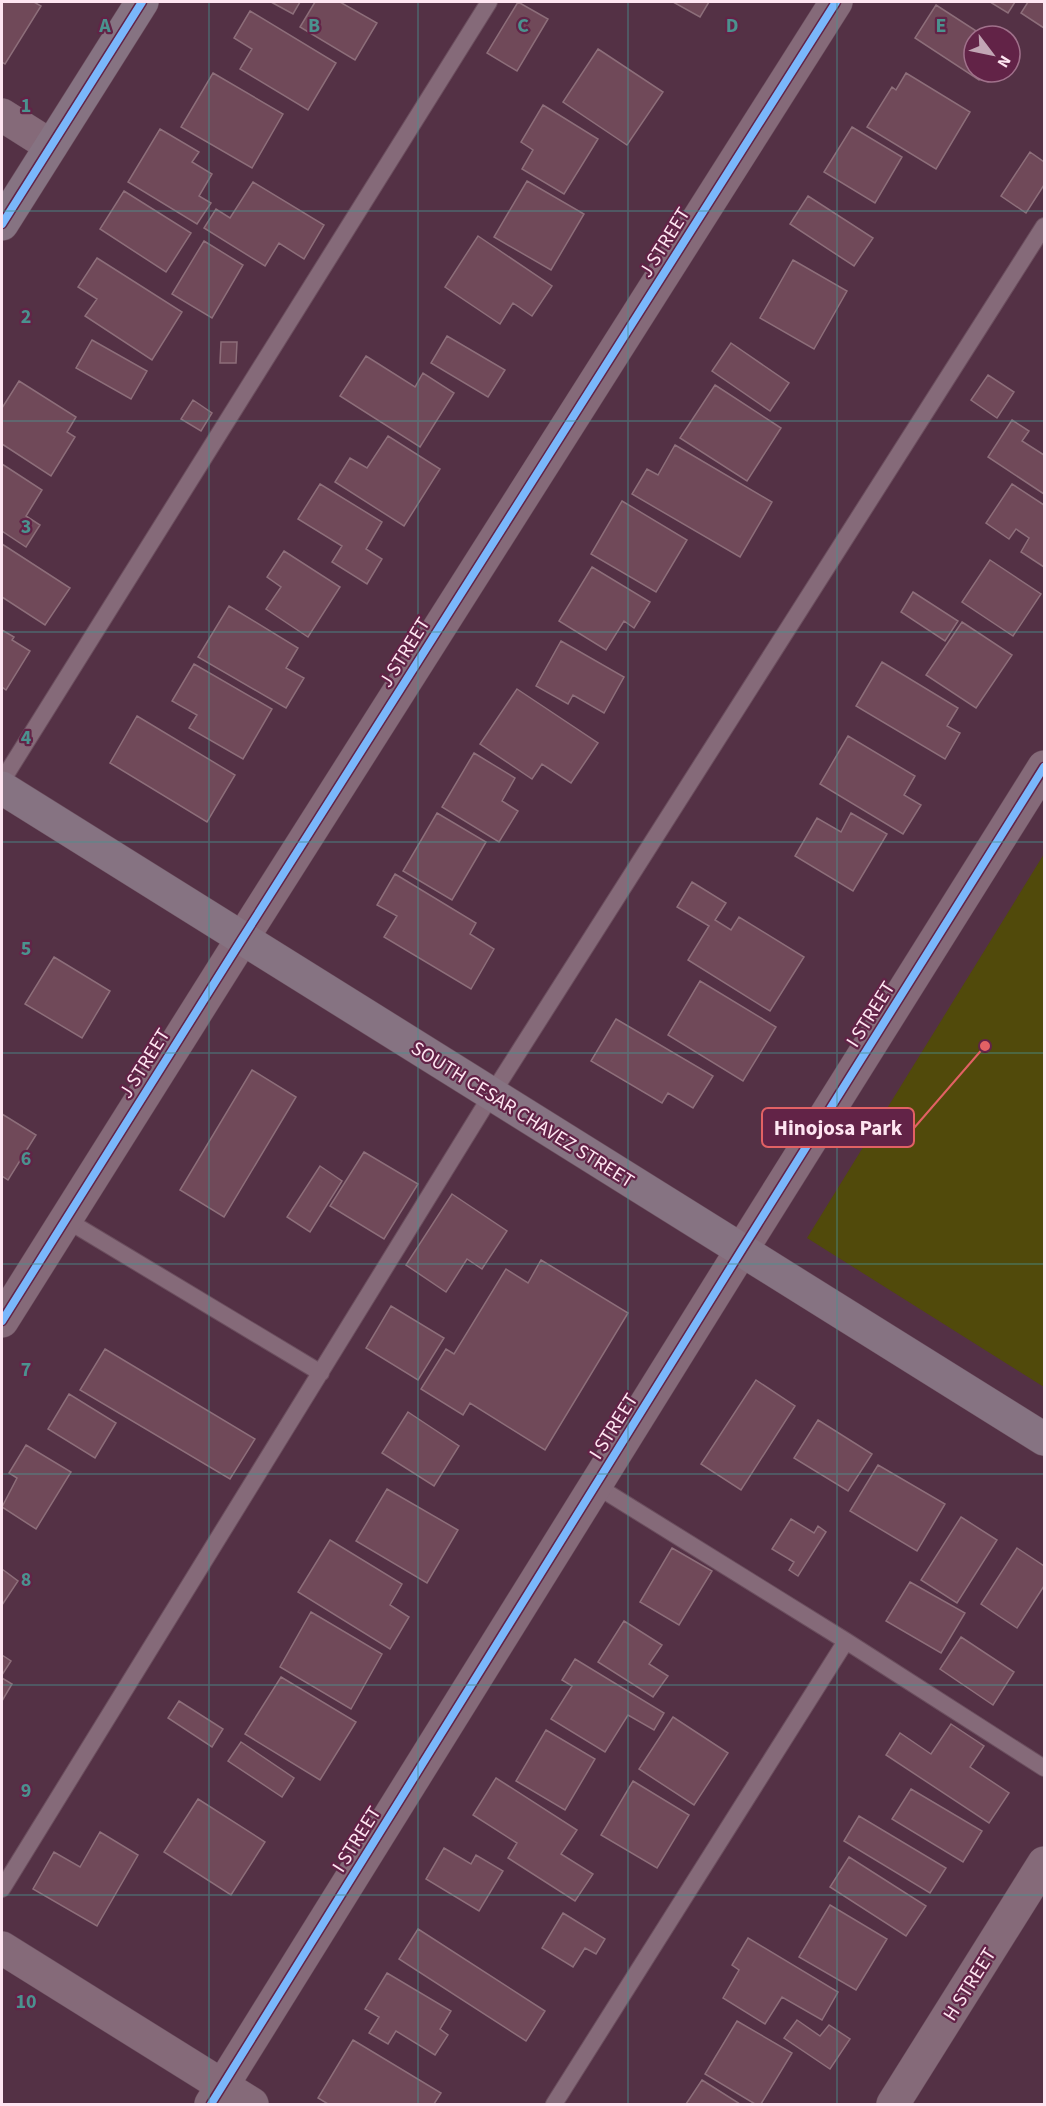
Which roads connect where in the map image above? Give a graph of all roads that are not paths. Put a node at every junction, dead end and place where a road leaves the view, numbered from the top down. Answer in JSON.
{"nodes":[{"id":1,"x":142,"y":2,"type":"edge"},
{"id":2,"x":489,"y":2,"type":"edge"},
{"id":3,"x":836,"y":2,"type":"edge"},
{"id":4,"x":2,"y":115,"type":"edge"},
{"id":5,"x":51,"y":146,"type":"junction"},
{"id":6,"x":2,"y":224,"type":"edge"},
{"id":7,"x":1044,"y":226,"type":"edge"},
{"id":8,"x":1044,"y":767,"type":"edge"},
{"id":9,"x":2,"y":781,"type":"edge"},
{"id":10,"x":2,"y":788,"type":"edge"},
{"id":11,"x":242,"y":939,"type":"junction"},
{"id":12,"x":492,"y":1094,"type":"junction"},
{"id":13,"x":65,"y":1220,"type":"junction"},
{"id":14,"x":741,"y":1251,"type":"junction"},
{"id":15,"x":2,"y":1321,"type":"edge"},
{"id":16,"x":321,"y":1374,"type":"junction"},
{"id":17,"x":1044,"y":1439,"type":"edge"},
{"id":18,"x":595,"y":1485,"type":"junction"},
{"id":19,"x":846,"y":1641,"type":"junction"},
{"id":20,"x":1044,"y":1768,"type":"edge"},
{"id":21,"x":1044,"y":1863,"type":"edge"},
{"id":22,"x":2,"y":1889,"type":"edge"},
{"id":23,"x":2,"y":1948,"type":"edge"},
{"id":24,"x":217,"y":2095,"type":"edge"},
{"id":25,"x":252,"y":2104,"type":"edge"},
{"id":26,"x":554,"y":2104,"type":"edge"},
{"id":27,"x":893,"y":2104,"type":"edge"}],
"edges":[{"from":1,"to":5,"type":"street"},
{"from":2,"to":9,"type":"lane"},
{"from":3,"to":11,"type":"street","name":"J STREET"},
{"from":4,"to":5,"type":"street"},
{"from":5,"to":6,"type":"street"},
{"from":7,"to":12,"type":"lane"},
{"from":8,"to":14,"type":"street","name":"I STREET"},
{"from":10,"to":11,"type":"street","name":"SOUTH CESAR CHAVEZ STREET"},
{"from":11,"to":12,"type":"street","name":"SOUTH CESAR CHAVEZ STREET"},
{"from":11,"to":13,"type":"street","name":"J STREET"},
{"from":12,"to":14,"type":"street","name":"SOUTH CESAR CHAVEZ STREET"},
{"from":12,"to":16,"type":"lane"},
{"from":13,"to":15,"type":"street","name":"J STREET"},
{"from":13,"to":16,"type":"lane"},
{"from":14,"to":17,"type":"street","name":"SOUTH CESAR CHAVEZ STREET"},
{"from":14,"to":18,"type":"street","name":"I STREET"},
{"from":16,"to":22,"type":"lane"},
{"from":18,"to":19,"type":"lane"},
{"from":18,"to":24,"type":"street","name":"I STREET"},
{"from":19,"to":20,"type":"lane"},
{"from":19,"to":26,"type":"lane"},
{"from":21,"to":27,"type":"street","name":"H STREET"},
{"from":23,"to":24,"type":"street"},
{"from":24,"to":25,"type":"street"}]}
